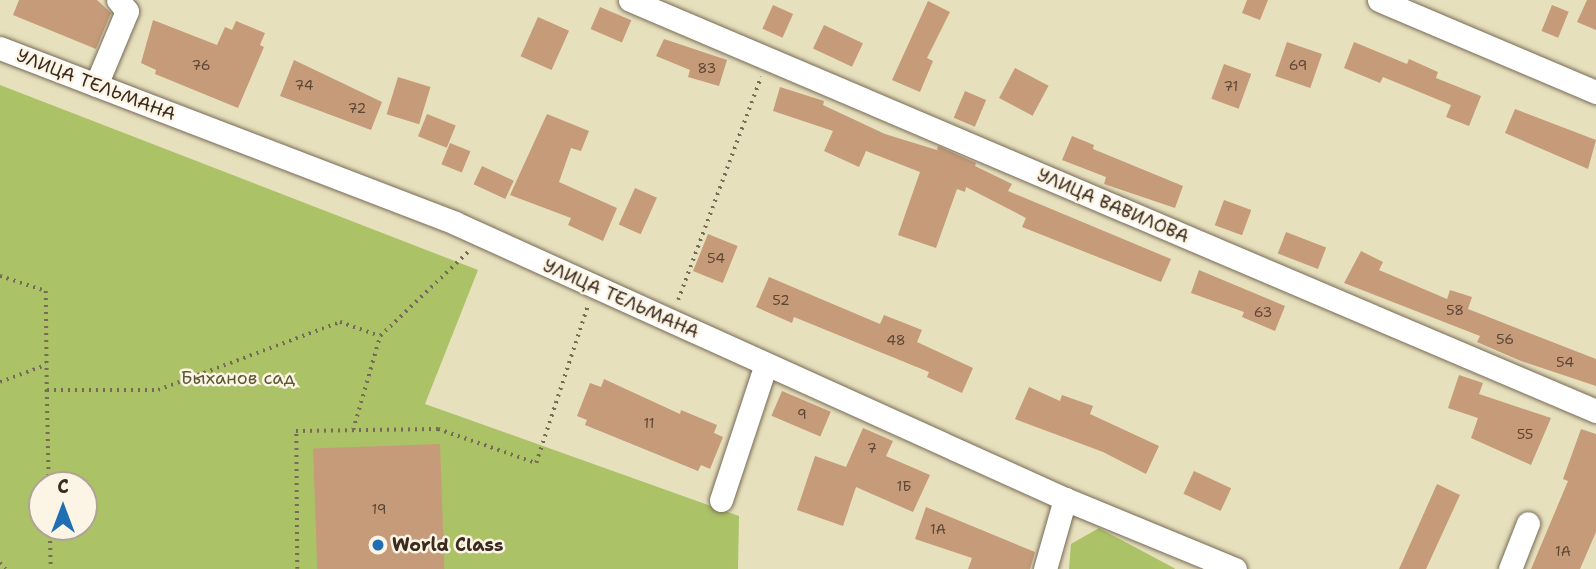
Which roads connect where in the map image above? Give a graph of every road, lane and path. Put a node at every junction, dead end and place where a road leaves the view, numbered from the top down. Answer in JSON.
{"nodes":[{"id":1,"x":118,"y":0,"type":"edge"},
{"id":2,"x":630,"y":0,"type":"edge"},
{"id":3,"x":1380,"y":0,"type":"edge"},
{"id":4,"x":0,"y":48,"type":"edge"},
{"id":5,"x":768,"y":59,"type":"junction"},
{"id":6,"x":96,"y":85,"type":"junction"},
{"id":7,"x":1596,"y":92,"type":"edge"},
{"id":8,"x":479,"y":257,"type":"dead end"},
{"id":9,"x":0,"y":276,"type":"edge"},
{"id":10,"x":576,"y":298,"type":"dead end"},
{"id":11,"x":589,"y":303,"type":"junction"},
{"id":12,"x":601,"y":308,"type":"dead end"},
{"id":13,"x":670,"y":321,"type":"junction"},
{"id":14,"x":380,"y":336,"type":"junction"},
{"id":15,"x":766,"y":364,"type":"junction"},
{"id":16,"x":46,"y":365,"type":"junction"},
{"id":17,"x":0,"y":382,"type":"edge"},
{"id":18,"x":47,"y":390,"type":"junction"},
{"id":19,"x":1596,"y":411,"type":"edge"},
{"id":20,"x":353,"y":430,"type":"junction"},
{"id":21,"x":49,"y":471,"type":"edge"},
{"id":22,"x":1065,"y":499,"type":"junction"},
{"id":23,"x":721,"y":500,"type":"dead end"},
{"id":24,"x":1528,"y":523,"type":"dead end"},
{"id":25,"x":50,"y":541,"type":"edge"},
{"id":26,"x":0,"y":563,"type":"edge"},
{"id":27,"x":6,"y":569,"type":"edge"},
{"id":28,"x":51,"y":569,"type":"edge"},
{"id":29,"x":297,"y":569,"type":"edge"},
{"id":30,"x":1045,"y":569,"type":"edge"},
{"id":31,"x":1235,"y":569,"type":"edge"},
{"id":32,"x":1510,"y":569,"type":"edge"}],
"edges":[{"from":1,"to":6,"type":"street"},
{"from":2,"to":5,"type":"street","name":"УЛИЦА ВАВИЛОВА"},
{"from":3,"to":7,"type":"street"},
{"from":4,"to":6,"type":"street","name":"УЛИЦА ТЕЛЬМАНА"},
{"from":5,"to":13,"type":"path"},
{"from":5,"to":19,"type":"street","name":"УЛИЦА ВАВИЛОВА"},
{"from":6,"to":13,"type":"street","name":"УЛИЦА ТЕЛЬМАНА"},
{"from":8,"to":14,"type":"path"},
{"from":9,"to":16,"type":"path"},
{"from":10,"to":11,"type":"path"},
{"from":11,"to":12,"type":"path"},
{"from":11,"to":20,"type":"path"},
{"from":13,"to":15,"type":"street","name":"УЛИЦА ТЕЛЬМАНА"},
{"from":14,"to":18,"type":"path"},
{"from":14,"to":20,"type":"path"},
{"from":15,"to":22,"type":"street","name":"УЛИЦА ТЕЛЬМАНА"},
{"from":15,"to":23,"type":"street"},
{"from":16,"to":17,"type":"path"},
{"from":16,"to":18,"type":"path"},
{"from":18,"to":21,"type":"path"},
{"from":20,"to":29,"type":"path"},
{"from":22,"to":30,"type":"street"},
{"from":22,"to":31,"type":"street","name":"УЛИЦА ТЕЛЬМАНА"},
{"from":24,"to":32,"type":"street"},
{"from":25,"to":28,"type":"path"},
{"from":26,"to":27,"type":"path"}]}
